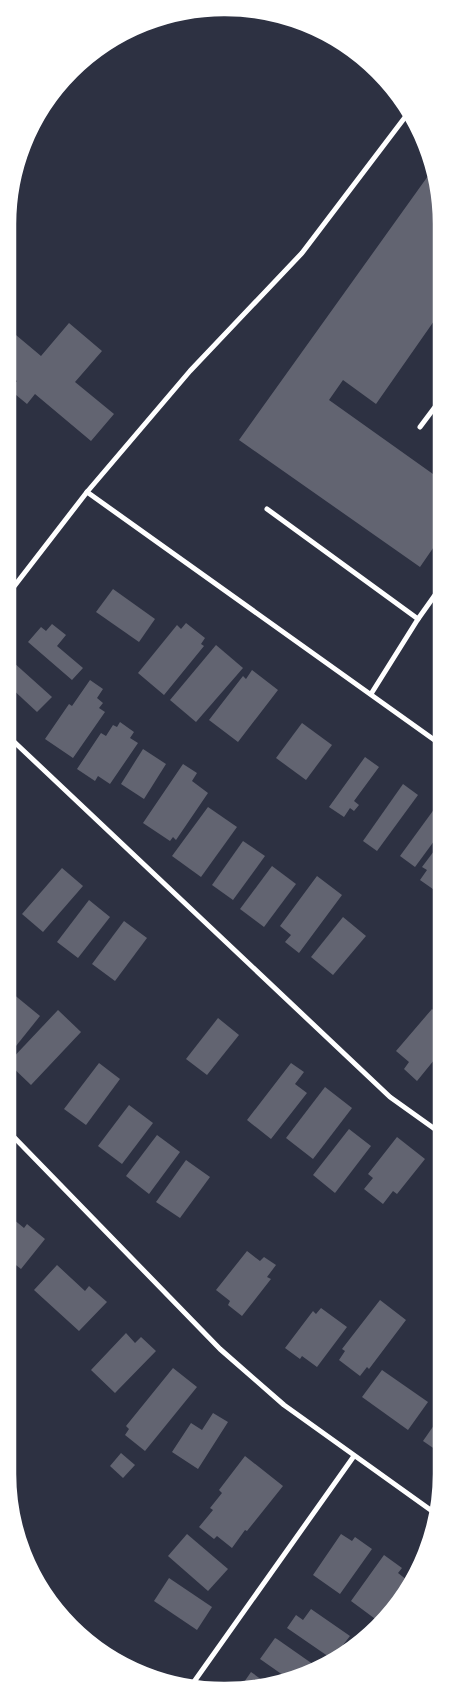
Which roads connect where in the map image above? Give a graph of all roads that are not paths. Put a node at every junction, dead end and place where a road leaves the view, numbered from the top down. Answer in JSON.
{"nodes":[{"id":1,"x":405,"y":118,"type":"edge"},
{"id":2,"x":434,"y":407,"type":"edge"},
{"id":3,"x":420,"y":427,"type":"dead end"},
{"id":4,"x":88,"y":492,"type":"junction"},
{"id":5,"x":267,"y":509,"type":"dead end"},
{"id":6,"x":15,"y":585,"type":"edge"},
{"id":7,"x":434,"y":596,"type":"edge"},
{"id":8,"x":418,"y":619,"type":"junction"},
{"id":9,"x":371,"y":694,"type":"junction"},
{"id":10,"x":434,"y":740,"type":"edge"},
{"id":11,"x":15,"y":743,"type":"edge"},
{"id":12,"x":434,"y":1128,"type":"edge"},
{"id":13,"x":15,"y":1138,"type":"edge"},
{"id":14,"x":354,"y":1456,"type":"junction"},
{"id":15,"x":431,"y":1511,"type":"edge"},
{"id":16,"x":195,"y":1681,"type":"edge"}],
"edges":[{"from":1,"to":4,"type":"street"},
{"from":2,"to":3,"type":"street"},
{"from":4,"to":6,"type":"street"},
{"from":4,"to":9,"type":"street"},
{"from":5,"to":8,"type":"street"},
{"from":7,"to":8,"type":"street"},
{"from":8,"to":9,"type":"street"},
{"from":9,"to":10,"type":"street"},
{"from":11,"to":12,"type":"street"},
{"from":13,"to":14,"type":"street"},
{"from":14,"to":15,"type":"street"},
{"from":14,"to":16,"type":"street"}]}
